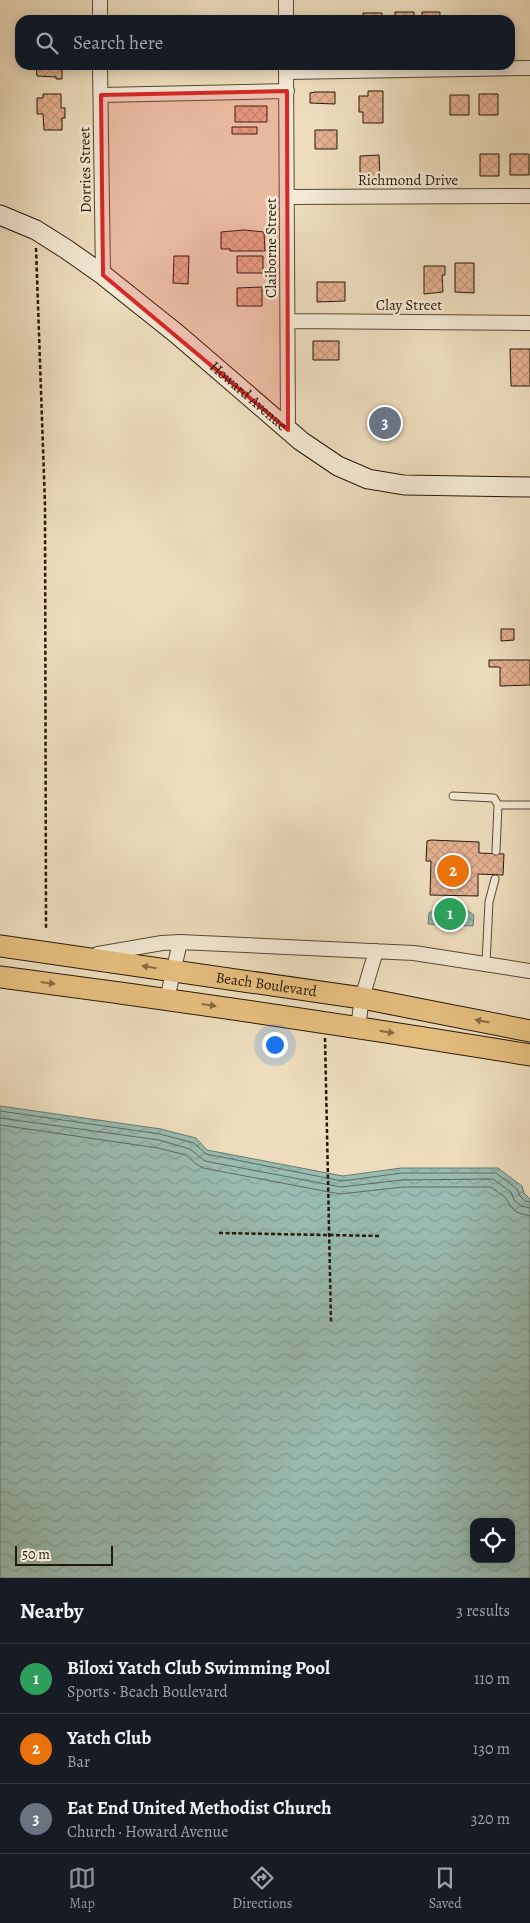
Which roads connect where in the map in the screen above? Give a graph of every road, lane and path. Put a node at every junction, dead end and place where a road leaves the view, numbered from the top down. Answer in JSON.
{"nodes":[{"id":1,"x":100,"y":0,"type":"edge"},
{"id":2,"x":286,"y":0,"type":"edge"},
{"id":3,"x":100,"y":15,"type":"edge"},
{"id":4,"x":286,"y":15,"type":"edge"},
{"id":5,"x":515,"y":68,"type":"edge"},
{"id":6,"x":530,"y":68,"type":"edge"},
{"id":7,"x":100,"y":70,"type":"edge"},
{"id":8,"x":286,"y":70,"type":"edge"},
{"id":9,"x":286,"y":91,"type":"junction"},
{"id":10,"x":101,"y":95,"type":"junction"},
{"id":11,"x":530,"y":196,"type":"edge"},
{"id":12,"x":287,"y":197,"type":"junction"},
{"id":13,"x":0,"y":215,"type":"edge"},
{"id":14,"x":36,"y":230,"type":"junction"},
{"id":15,"x":103,"y":275,"type":"junction"},
{"id":16,"x":288,"y":321,"type":"junction"},
{"id":17,"x":530,"y":322,"type":"edge"},
{"id":18,"x":288,"y":430,"type":"junction"},
{"id":19,"x":530,"y":487,"type":"edge"},
{"id":20,"x":453,"y":796,"type":"dead end"},
{"id":21,"x":498,"y":805,"type":"junction"},
{"id":22,"x":530,"y":805,"type":"edge"},
{"id":23,"x":496,"y":851,"type":"dead end"},
{"id":24,"x":496,"y":879,"type":"dead end"},
{"id":25,"x":46,"y":929,"type":"dead end"},
{"id":26,"x":180,"y":942,"type":"junction"},
{"id":27,"x":0,"y":946,"type":"edge"},
{"id":28,"x":376,"y":951,"type":"junction"},
{"id":29,"x":74,"y":956,"type":"junction"},
{"id":30,"x":486,"y":963,"type":"junction"},
{"id":31,"x":174,"y":971,"type":"junction"},
{"id":32,"x":530,"y":971,"type":"edge"},
{"id":33,"x":0,"y":977,"type":"edge"},
{"id":34,"x":362,"y":998,"type":"junction"},
{"id":35,"x":168,"y":999,"type":"junction"},
{"id":36,"x":358,"y":1027,"type":"junction"},
{"id":37,"x":530,"y":1030,"type":"edge"},
{"id":38,"x":325,"y":1037,"type":"dead end"},
{"id":39,"x":530,"y":1055,"type":"edge"},
{"id":40,"x":219,"y":1233,"type":"dead end"},
{"id":41,"x":330,"y":1236,"type":"junction"},
{"id":42,"x":381,"y":1236,"type":"dead end"},
{"id":43,"x":331,"y":1322,"type":"dead end"}],
"edges":[{"from":1,"to":3,"type":"street"},
{"from":2,"to":4,"type":"street"},
{"from":5,"to":6,"type":"street"},
{"from":7,"to":10,"type":"street","name":"Dorries Street"},
{"from":8,"to":9,"type":"street","name":"Claiborne Street"},
{"from":9,"to":10,"type":"street"},
{"from":9,"to":12,"type":"street","name":"Claiborne Street"},
{"from":10,"to":15,"type":"street","name":"Dorries Street"},
{"from":11,"to":12,"type":"street","name":"Richmond Drive"},
{"from":12,"to":16,"type":"street","name":"Claiborne Street"},
{"from":13,"to":14,"type":"main road","name":"Howard Avenue"},
{"from":14,"to":15,"type":"main road","name":"Howard Avenue"},
{"from":14,"to":25,"type":"path"},
{"from":15,"to":18,"type":"main road","name":"Howard Avenue"},
{"from":16,"to":17,"type":"street","name":"Clay Street"},
{"from":16,"to":18,"type":"street","name":"Claiborne Street"},
{"from":18,"to":19,"type":"main road","name":"Howard Avenue"},
{"from":20,"to":21,"type":"lane"},
{"from":21,"to":22,"type":"lane"},
{"from":21,"to":23,"type":"lane"},
{"from":24,"to":30,"type":"lane"},
{"from":26,"to":28,"type":"street"},
{"from":26,"to":29,"type":"street"},
{"from":26,"to":31,"type":"street"},
{"from":27,"to":29,"type":"main road","name":"Beach Boulevard"},
{"from":28,"to":30,"type":"street"},
{"from":28,"to":34,"type":"street"},
{"from":31,"to":29,"type":"main road","name":"Beach Boulevard","one_way":true},
{"from":30,"to":32,"type":"street"},
{"from":31,"to":34,"type":"main road","name":"Beach Boulevard"},
{"from":31,"to":35,"type":"street"},
{"from":33,"to":35,"type":"main road","name":"Beach Boulevard","one_way":true},
{"from":34,"to":36,"type":"street"},
{"from":37,"to":34,"type":"main road","name":"Beach Boulevard","one_way":true},
{"from":35,"to":36,"type":"main road","name":"Beach Boulevard","one_way":true},
{"from":36,"to":39,"type":"main road","name":"Beach Boulevard","one_way":true},
{"from":38,"to":41,"type":"path"},
{"from":40,"to":41,"type":"path"},
{"from":41,"to":42,"type":"path"},
{"from":41,"to":43,"type":"path"}]}
